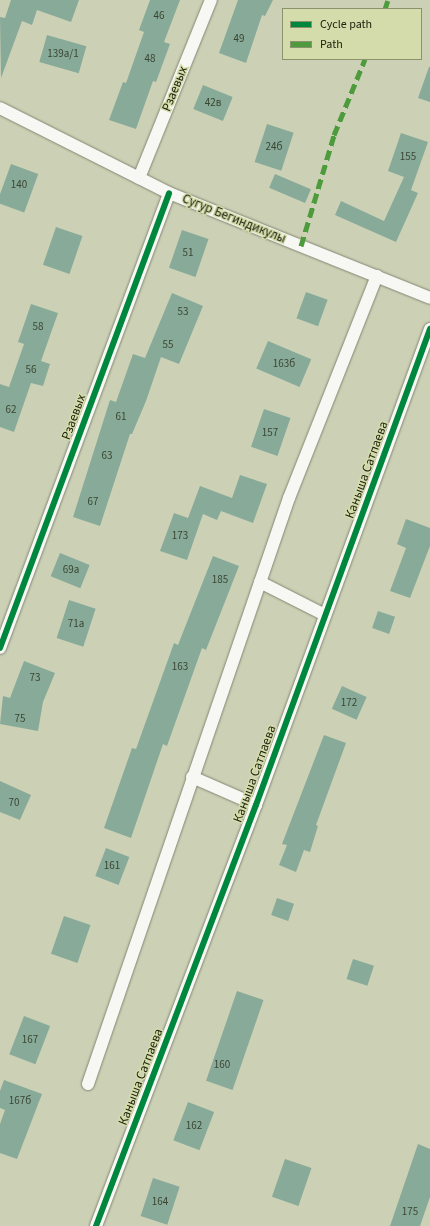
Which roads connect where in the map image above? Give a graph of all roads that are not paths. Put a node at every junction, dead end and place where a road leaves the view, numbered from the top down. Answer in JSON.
{"nodes":[{"id":1,"x":210,"y":0,"type":"edge"},
{"id":2,"x":0,"y":108,"type":"edge"},
{"id":3,"x":139,"y":178,"type":"junction"},
{"id":4,"x":169,"y":193,"type":"junction"},
{"id":5,"x":376,"y":276,"type":"junction"},
{"id":6,"x":430,"y":298,"type":"edge"},
{"id":7,"x":430,"y":328,"type":"edge"},
{"id":8,"x":260,"y":582,"type":"junction"},
{"id":9,"x":325,"y":615,"type":"junction"},
{"id":10,"x":0,"y":648,"type":"edge"},
{"id":11,"x":192,"y":777,"type":"junction"},
{"id":12,"x":256,"y":805,"type":"junction"},
{"id":13,"x":88,"y":1084,"type":"dead end"},
{"id":14,"x":96,"y":1226,"type":"edge"}],
"edges":[{"from":1,"to":3,"type":"street","name":"Рзаевых"},
{"from":2,"to":3,"type":"street","name":"Сугур Бегиндикулы"},
{"from":3,"to":4,"type":"street","name":"Сугур Бегиндикулы"},
{"from":4,"to":5,"type":"street","name":"Сугур Бегиндикулы"},
{"from":4,"to":10,"type":"street","name":"Рзаевых"},
{"from":5,"to":6,"type":"street","name":"Сугур Бегиндикулы"},
{"from":5,"to":8,"type":"street"},
{"from":7,"to":9,"type":"street","name":"Каныша Сатпаева"},
{"from":8,"to":9,"type":"street"},
{"from":8,"to":11,"type":"street"},
{"from":9,"to":12,"type":"street","name":"Каныша Сатпаева"},
{"from":11,"to":12,"type":"street"},
{"from":11,"to":13,"type":"street"},
{"from":12,"to":14,"type":"street","name":"Каныша Сатпаева"}]}
